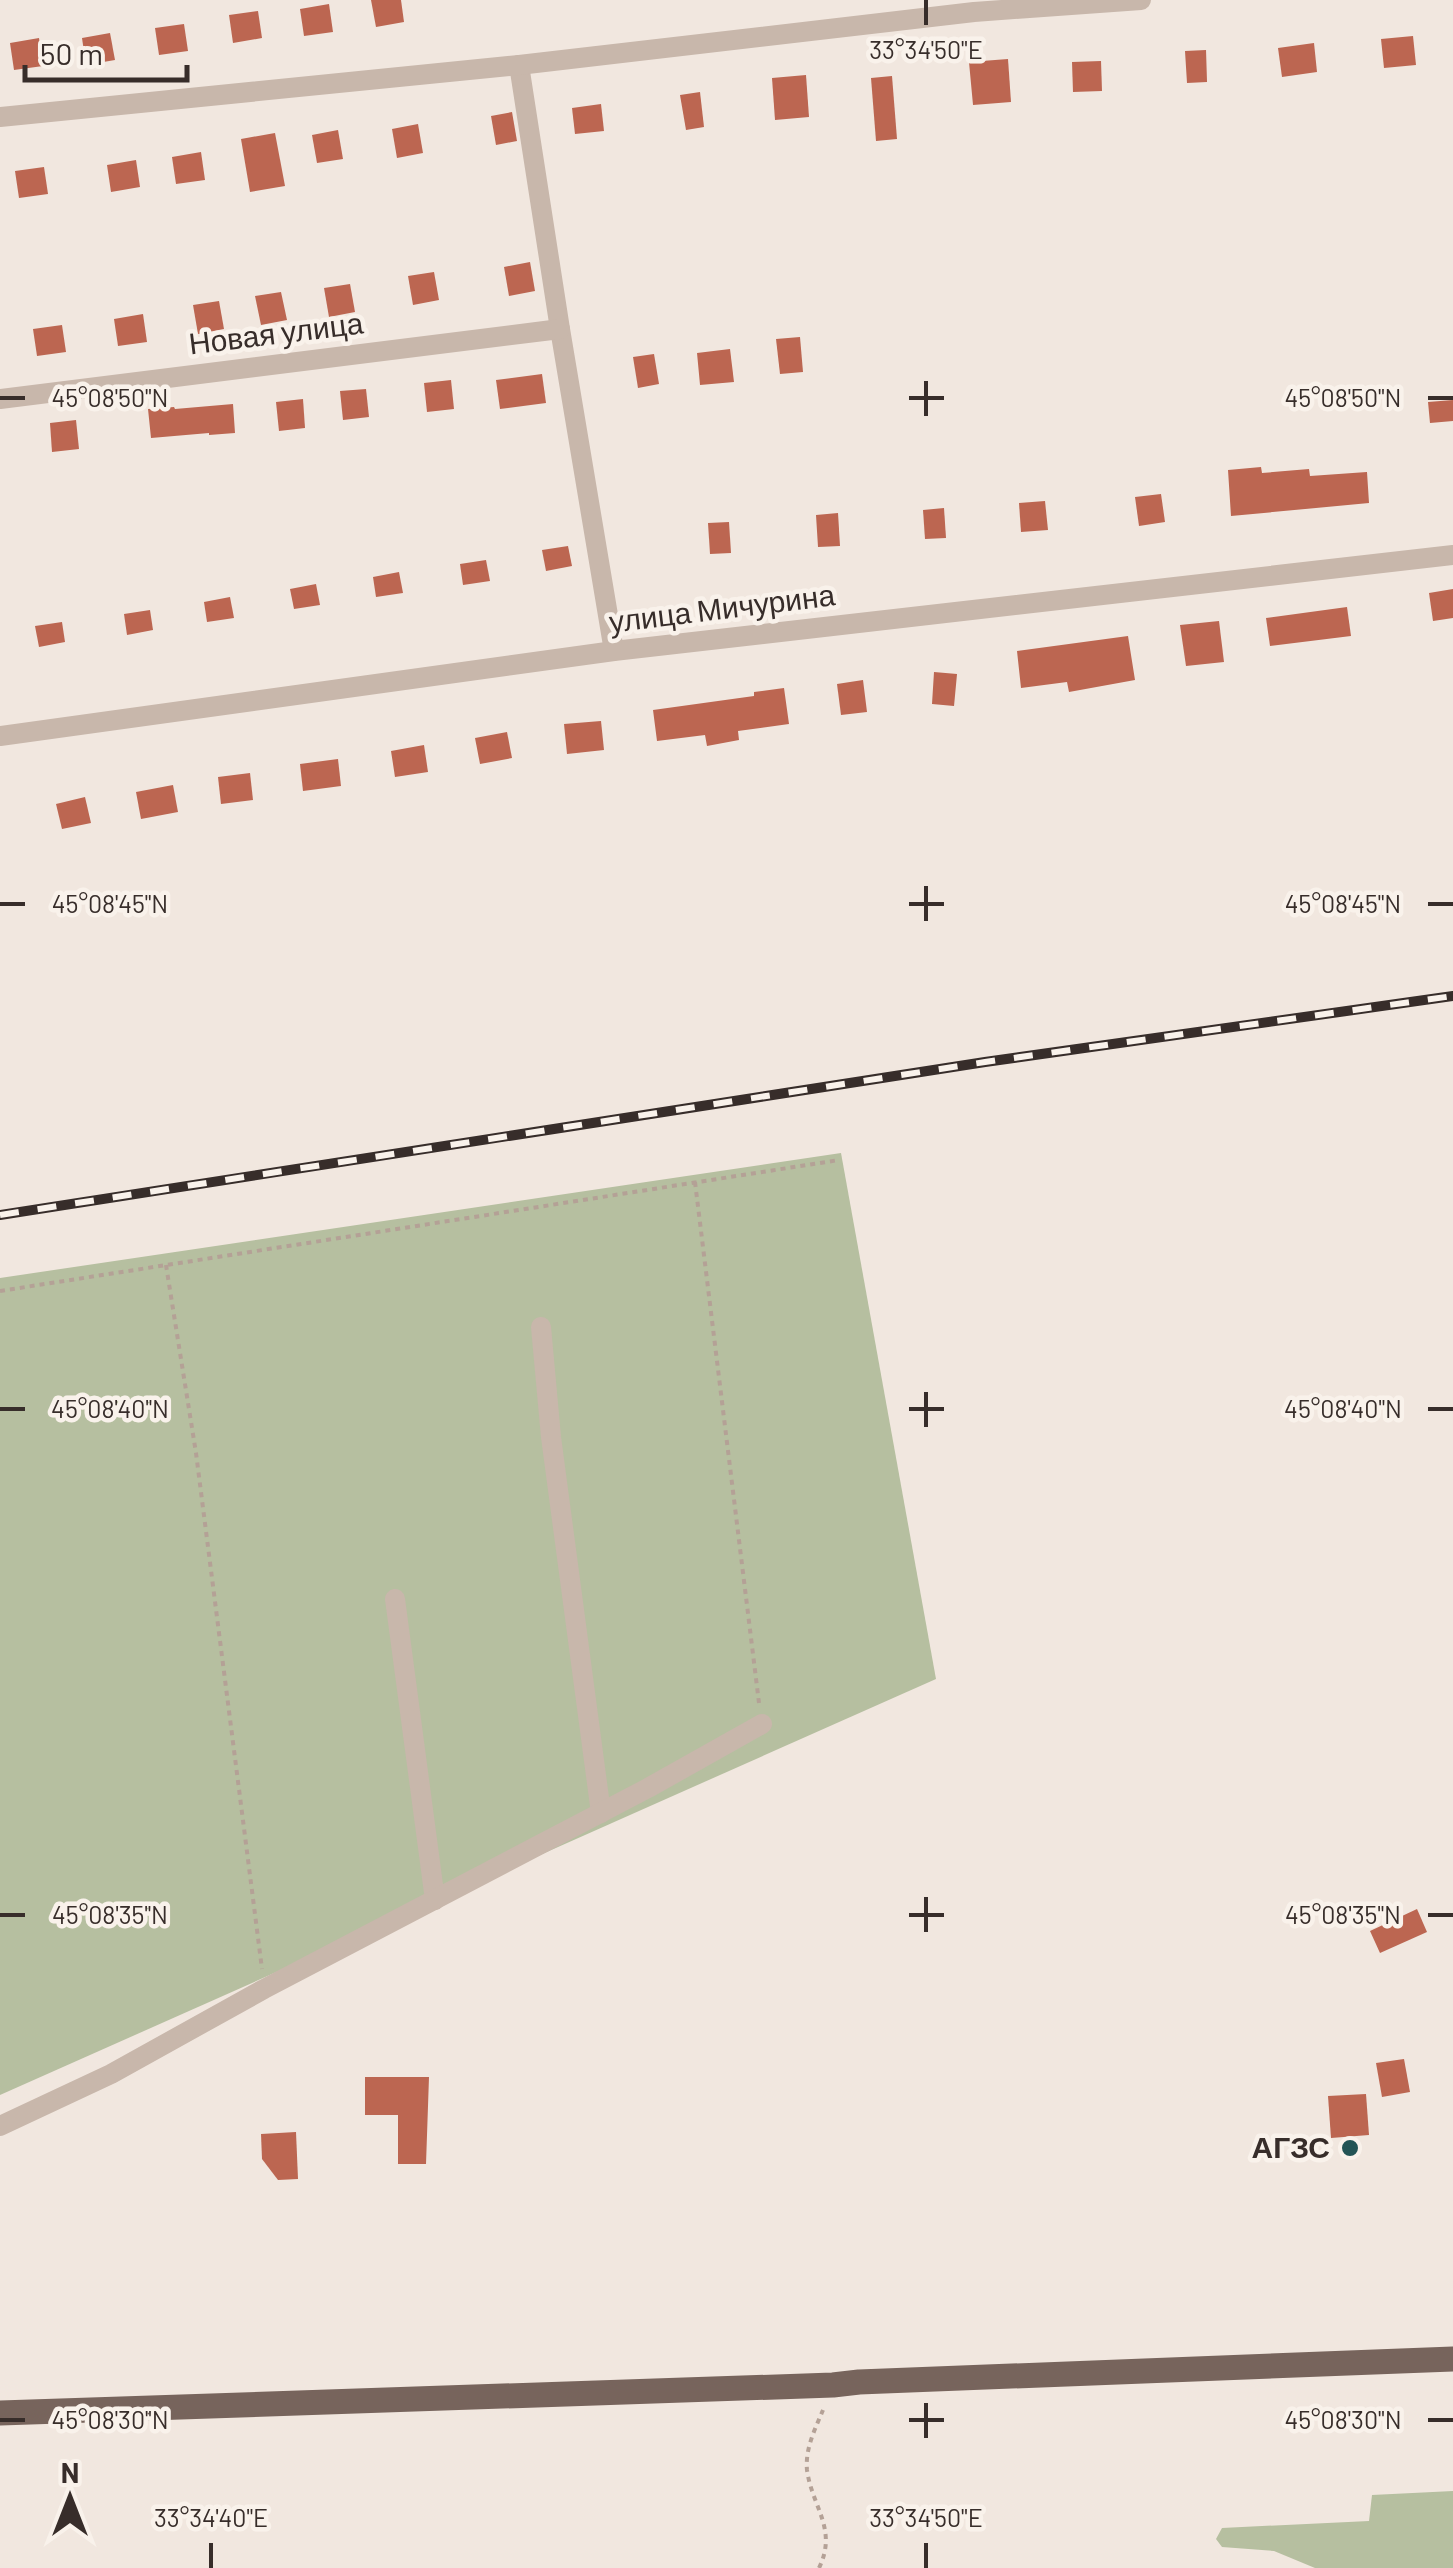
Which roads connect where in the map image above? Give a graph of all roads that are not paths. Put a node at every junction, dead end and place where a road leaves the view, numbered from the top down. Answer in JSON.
{"nodes":[{"id":1,"x":1141,"y":0,"type":"edge"},
{"id":2,"x":974,"y":6,"type":"edge"},
{"id":3,"x":519,"y":65,"type":"junction"},
{"id":4,"x":0,"y":117,"type":"edge"},
{"id":5,"x":560,"y":330,"type":"junction"},
{"id":6,"x":0,"y":399,"type":"edge"},
{"id":7,"x":1453,"y":556,"type":"edge"},
{"id":8,"x":614,"y":652,"type":"junction"},
{"id":9,"x":0,"y":736,"type":"edge"},
{"id":10,"x":541,"y":1327,"type":"dead end"},
{"id":11,"x":395,"y":1598,"type":"dead end"},
{"id":12,"x":762,"y":1724,"type":"road end"},
{"id":13,"x":600,"y":1813,"type":"junction"},
{"id":14,"x":435,"y":1900,"type":"junction"},
{"id":15,"x":0,"y":2126,"type":"edge"},
{"id":16,"x":1453,"y":2359,"type":"edge"},
{"id":17,"x":0,"y":2413,"type":"edge"}],
"edges":[{"from":1,"to":2,"type":"street"},
{"from":2,"to":3,"type":"street"},
{"from":3,"to":4,"type":"street"},
{"from":3,"to":5,"type":"street"},
{"from":5,"to":6,"type":"street","name":"Новая улица"},
{"from":5,"to":8,"type":"street"},
{"from":7,"to":8,"type":"street","name":"улица Мичурина"},
{"from":8,"to":9,"type":"street","name":"улица Мичурина"},
{"from":10,"to":13,"type":"street"},
{"from":11,"to":14,"type":"street"},
{"from":12,"to":13,"type":"street"},
{"from":13,"to":14,"type":"street"},
{"from":14,"to":15,"type":"street"},
{"from":16,"to":17,"type":"main road"}]}
